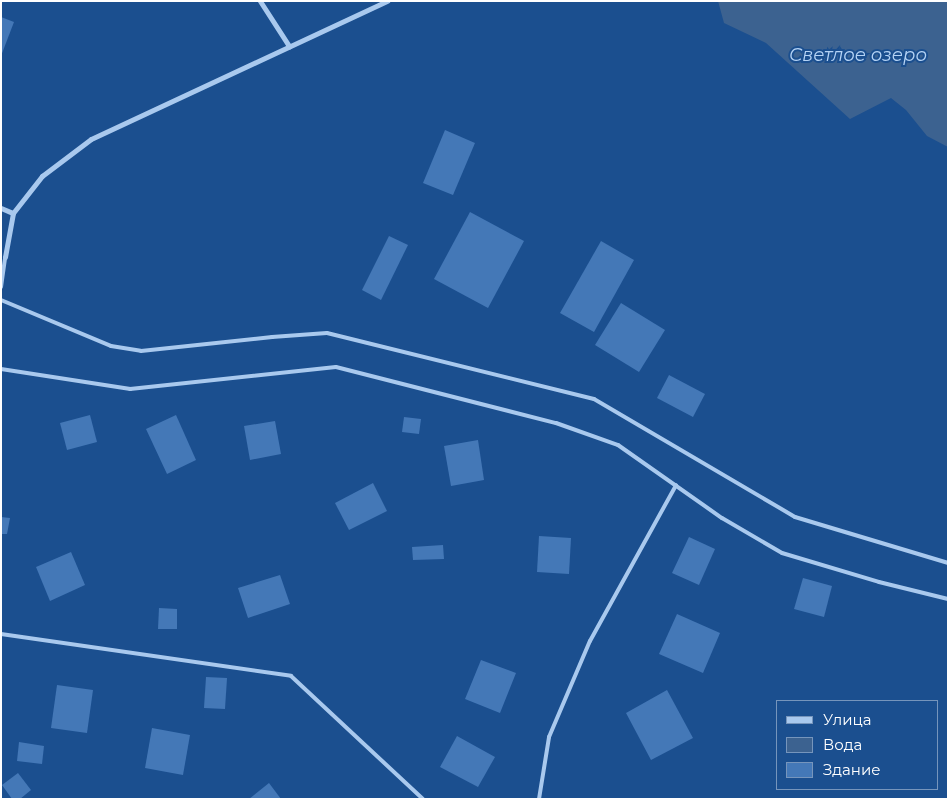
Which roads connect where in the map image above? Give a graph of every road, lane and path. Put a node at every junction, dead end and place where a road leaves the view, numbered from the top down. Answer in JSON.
{"nodes":[{"id":1,"x":260,"y":1,"type":"edge"},
{"id":2,"x":387,"y":1,"type":"edge"},
{"id":3,"x":289,"y":46,"type":"junction"},
{"id":4,"x":1,"y":208,"type":"edge"},
{"id":5,"x":13,"y":213,"type":"junction"},
{"id":6,"x":5,"y":257,"type":"joint"},
{"id":7,"x":1,"y":287,"type":"edge"},
{"id":8,"x":1,"y":300,"type":"edge"},
{"id":9,"x":1,"y":369,"type":"edge"},
{"id":10,"x":676,"y":485,"type":"junction"},
{"id":11,"x":948,"y":563,"type":"edge"},
{"id":12,"x":948,"y":599,"type":"edge"},
{"id":13,"x":1,"y":634,"type":"edge"},
{"id":14,"x":422,"y":799,"type":"edge"},
{"id":15,"x":539,"y":799,"type":"edge"}],
"edges":[{"from":1,"to":3,"type":"street"},
{"from":2,"to":3,"type":"street"},
{"from":3,"to":5,"type":"street"},
{"from":4,"to":5,"type":"street"},
{"from":5,"to":6,"type":"street"},
{"from":6,"to":7,"type":"lane"},
{"from":8,"to":11,"type":"lane"},
{"from":9,"to":10,"type":"lane"},
{"from":10,"to":12,"type":"lane"},
{"from":10,"to":15,"type":"lane"},
{"from":13,"to":14,"type":"lane"}]}
